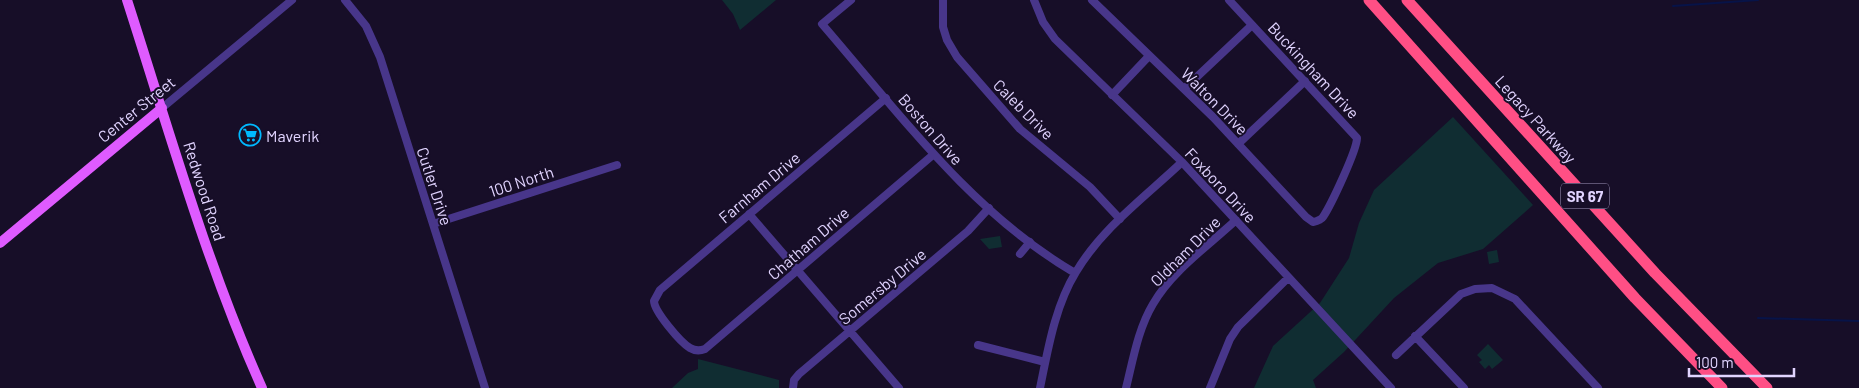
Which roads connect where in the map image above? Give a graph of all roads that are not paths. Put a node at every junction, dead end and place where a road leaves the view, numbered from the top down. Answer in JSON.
{"nodes":[{"id":1,"x":128,"y":0,"type":"edge"},
{"id":2,"x":292,"y":0,"type":"edge"},
{"id":3,"x":345,"y":0,"type":"edge"},
{"id":4,"x":851,"y":0,"type":"edge"},
{"id":5,"x":943,"y":0,"type":"edge"},
{"id":6,"x":1034,"y":0,"type":"edge"},
{"id":7,"x":1092,"y":0,"type":"edge"},
{"id":8,"x":1229,"y":0,"type":"edge"},
{"id":9,"x":1369,"y":0,"type":"edge"},
{"id":10,"x":1407,"y":0,"type":"edge"},
{"id":11,"x":1252,"y":25,"type":"junction"},
{"id":12,"x":1149,"y":56,"type":"junction"},
{"id":13,"x":1305,"y":81,"type":"junction"},
{"id":14,"x":1184,"y":89,"type":"junction"},
{"id":15,"x":1112,"y":95,"type":"junction"},
{"id":16,"x":886,"y":98,"type":"junction"},
{"id":17,"x":162,"y":108,"type":"junction"},
{"id":18,"x":1238,"y":144,"type":"junction"},
{"id":19,"x":934,"y":154,"type":"junction"},
{"id":20,"x":1182,"y":162,"type":"junction"},
{"id":21,"x":617,"y":165,"type":"dead end"},
{"id":22,"x":989,"y":208,"type":"junction"},
{"id":23,"x":749,"y":214,"type":"junction"},
{"id":24,"x":1120,"y":219,"type":"junction"},
{"id":25,"x":1236,"y":220,"type":"junction"},
{"id":26,"x":1316,"y":222,"type":"joint"},
{"id":27,"x":433,"y":224,"type":"junction"},
{"id":28,"x":0,"y":242,"type":"edge"},
{"id":29,"x":1030,"y":242,"type":"junction"},
{"id":30,"x":1020,"y":254,"type":"dead end"},
{"id":31,"x":797,"y":271,"type":"junction"},
{"id":32,"x":1075,"y":273,"type":"junction"},
{"id":33,"x":1288,"y":278,"type":"junction"},
{"id":34,"x":850,"y":331,"type":"junction"},
{"id":35,"x":1415,"y":336,"type":"junction"},
{"id":36,"x":978,"y":345,"type":"dead end"},
{"id":37,"x":698,"y":351,"type":"joint"},
{"id":38,"x":1396,"y":355,"type":"dead end"},
{"id":39,"x":1045,"y":362,"type":"junction"},
{"id":40,"x":793,"y":386,"type":"edge"},
{"id":41,"x":1462,"y":387,"type":"edge"},
{"id":42,"x":262,"y":388,"type":"edge"},
{"id":43,"x":485,"y":388,"type":"edge"},
{"id":44,"x":899,"y":388,"type":"edge"},
{"id":45,"x":1040,"y":388,"type":"edge"},
{"id":46,"x":1126,"y":388,"type":"edge"},
{"id":47,"x":1210,"y":388,"type":"edge"},
{"id":48,"x":1391,"y":388,"type":"edge"},
{"id":49,"x":1598,"y":388,"type":"edge"},
{"id":50,"x":1722,"y":388,"type":"edge"},
{"id":51,"x":1767,"y":388,"type":"edge"}],
"edges":[{"from":1,"to":17,"type":"main road","name":"Redwood Road"},
{"from":2,"to":17,"type":"street","name":"Center Street"},
{"from":3,"to":27,"type":"street","name":"Cutler Drive"},
{"from":4,"to":16,"type":"street","name":"Boston Drive"},
{"from":5,"to":24,"type":"street","name":"Caleb Drive"},
{"from":6,"to":15,"type":"street","name":"Foxboro Drive"},
{"from":7,"to":12,"type":"street","name":"Walton Drive"},
{"from":8,"to":11,"type":"street","name":"Buckingham Drive"},
{"from":9,"to":50,"type":"highway","number":"SR 67"},
{"from":10,"to":51,"type":"highway","name":"Legacy Parkway","number":"SR 67"},
{"from":11,"to":13,"type":"street","name":"Buckingham Drive"},
{"from":11,"to":14,"type":"street"},
{"from":12,"to":14,"type":"street","name":"Walton Drive"},
{"from":12,"to":15,"type":"street"},
{"from":13,"to":18,"type":"street"},
{"from":13,"to":26,"type":"street","name":"Buckingham Drive"},
{"from":14,"to":18,"type":"street","name":"Walton Drive"},
{"from":15,"to":20,"type":"street","name":"Foxboro Drive"},
{"from":16,"to":19,"type":"street","name":"Boston Drive"},
{"from":16,"to":23,"type":"street","name":"Farnham Drive"},
{"from":17,"to":28,"type":"main road","name":"Center Street"},
{"from":17,"to":42,"type":"main road","name":"Redwood Road"},
{"from":18,"to":26,"type":"street","name":"Walton Drive"},
{"from":19,"to":22,"type":"street","name":"Boston Drive"},
{"from":19,"to":31,"type":"street","name":"Chatham Drive"},
{"from":20,"to":24,"type":"street"},
{"from":20,"to":25,"type":"street","name":"Foxboro Drive"},
{"from":21,"to":27,"type":"street","name":"100 North"},
{"from":22,"to":29,"type":"street","name":"Boston Drive"},
{"from":22,"to":34,"type":"street","name":"Somersby Drive"},
{"from":23,"to":31,"type":"street"},
{"from":23,"to":37,"type":"street","name":"Farnham Drive"},
{"from":24,"to":32,"type":"street"},
{"from":25,"to":33,"type":"street","name":"Foxboro Drive"},
{"from":25,"to":46,"type":"street","name":"Oldham Drive"},
{"from":27,"to":43,"type":"street","name":"Cutler Drive"},
{"from":29,"to":30,"type":"street"},
{"from":29,"to":32,"type":"street","name":"Boston Drive"},
{"from":31,"to":34,"type":"street"},
{"from":31,"to":37,"type":"street","name":"Chatham Drive"},
{"from":32,"to":39,"type":"street"},
{"from":33,"to":47,"type":"street"},
{"from":33,"to":48,"type":"street","name":"Foxboro Drive"},
{"from":34,"to":40,"type":"street","name":"Somersby Drive"},
{"from":34,"to":44,"type":"street"},
{"from":35,"to":38,"type":"street"},
{"from":35,"to":41,"type":"street"},
{"from":35,"to":49,"type":"street"},
{"from":36,"to":39,"type":"street"},
{"from":39,"to":45,"type":"street"}]}
